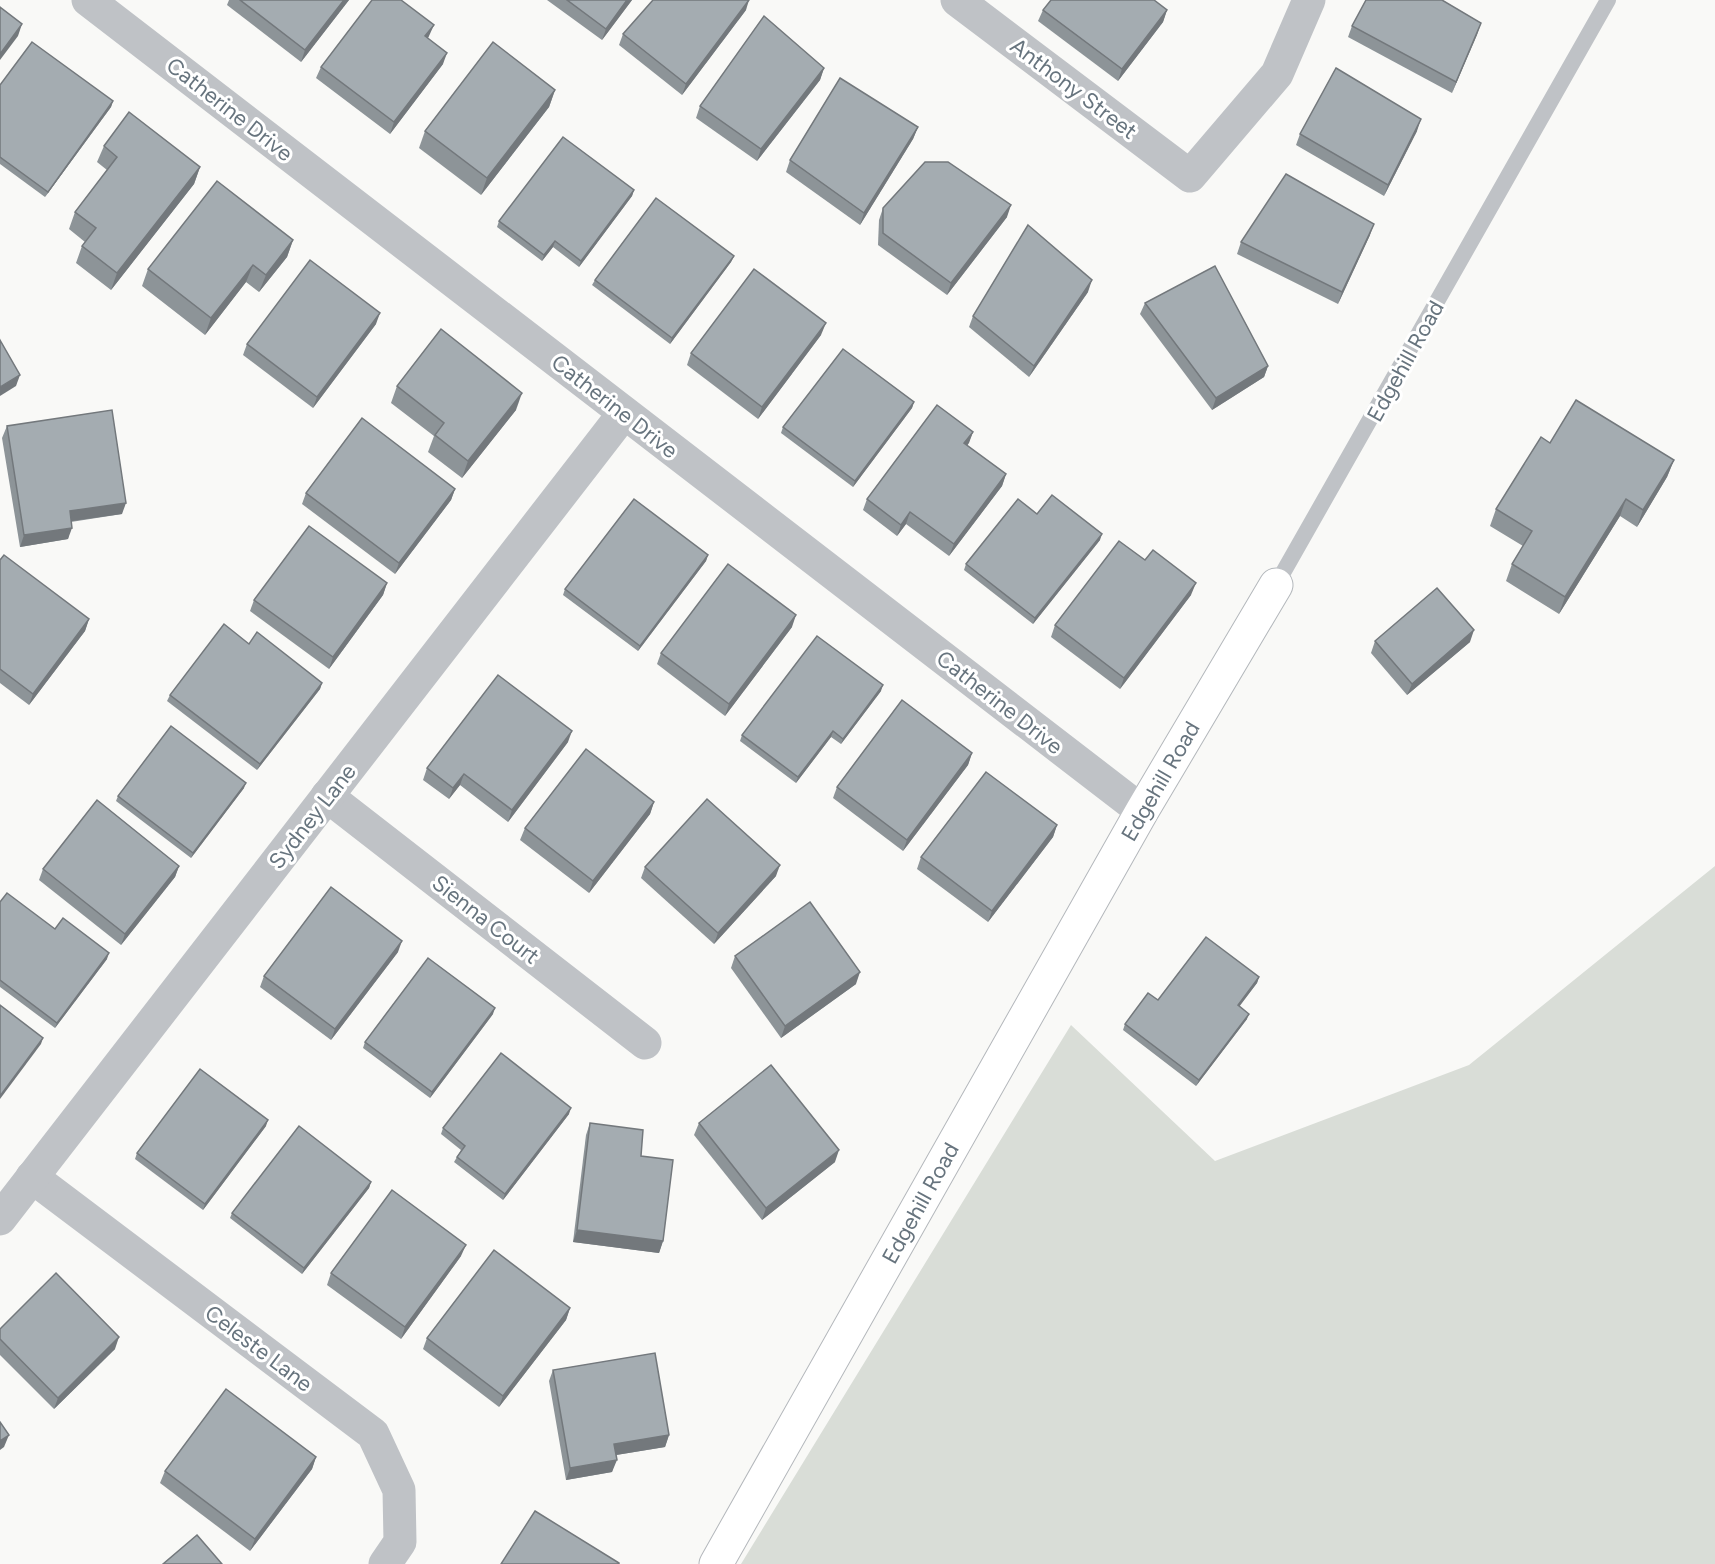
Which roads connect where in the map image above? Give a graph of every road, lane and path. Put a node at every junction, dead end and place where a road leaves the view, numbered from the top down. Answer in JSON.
{"nodes":[{"id":1,"x":88,"y":0,"type":"edge"},
{"id":2,"x":957,"y":0,"type":"edge"},
{"id":3,"x":1309,"y":0,"type":"edge"},
{"id":4,"x":1608,"y":0,"type":"edge"},
{"id":5,"x":624,"y":413,"type":"junction"},
{"id":6,"x":1276,"y":585,"type":"joint"},
{"id":7,"x":327,"y":796,"type":"junction"},
{"id":8,"x":1142,"y":811,"type":"junction"},
{"id":9,"x":645,"y":1042,"type":"dead end"},
{"id":10,"x":32,"y":1177,"type":"junction"},
{"id":11,"x":0,"y":1218,"type":"edge"},
{"id":12,"x":385,"y":1564,"type":"edge"},
{"id":13,"x":717,"y":1564,"type":"edge"}],
"edges":[{"from":1,"to":5,"type":"street","name":"Catherine Drive"},
{"from":2,"to":3,"type":"street","name":"Anthony Street"},
{"from":4,"to":6,"type":"lane","name":"Edgehill Road"},
{"from":5,"to":7,"type":"street","name":"Sydney Lane"},
{"from":5,"to":8,"type":"street","name":"Catherine Drive"},
{"from":6,"to":8,"type":"street","name":"Edgehill Road"},
{"from":7,"to":9,"type":"street","name":"Sienna Court"},
{"from":7,"to":10,"type":"street","name":"Sydney Lane"},
{"from":8,"to":13,"type":"street","name":"Edgehill Road"},
{"from":10,"to":11,"type":"street","name":"Sydney Lane"},
{"from":10,"to":12,"type":"street","name":"Celeste Lane"}]}
